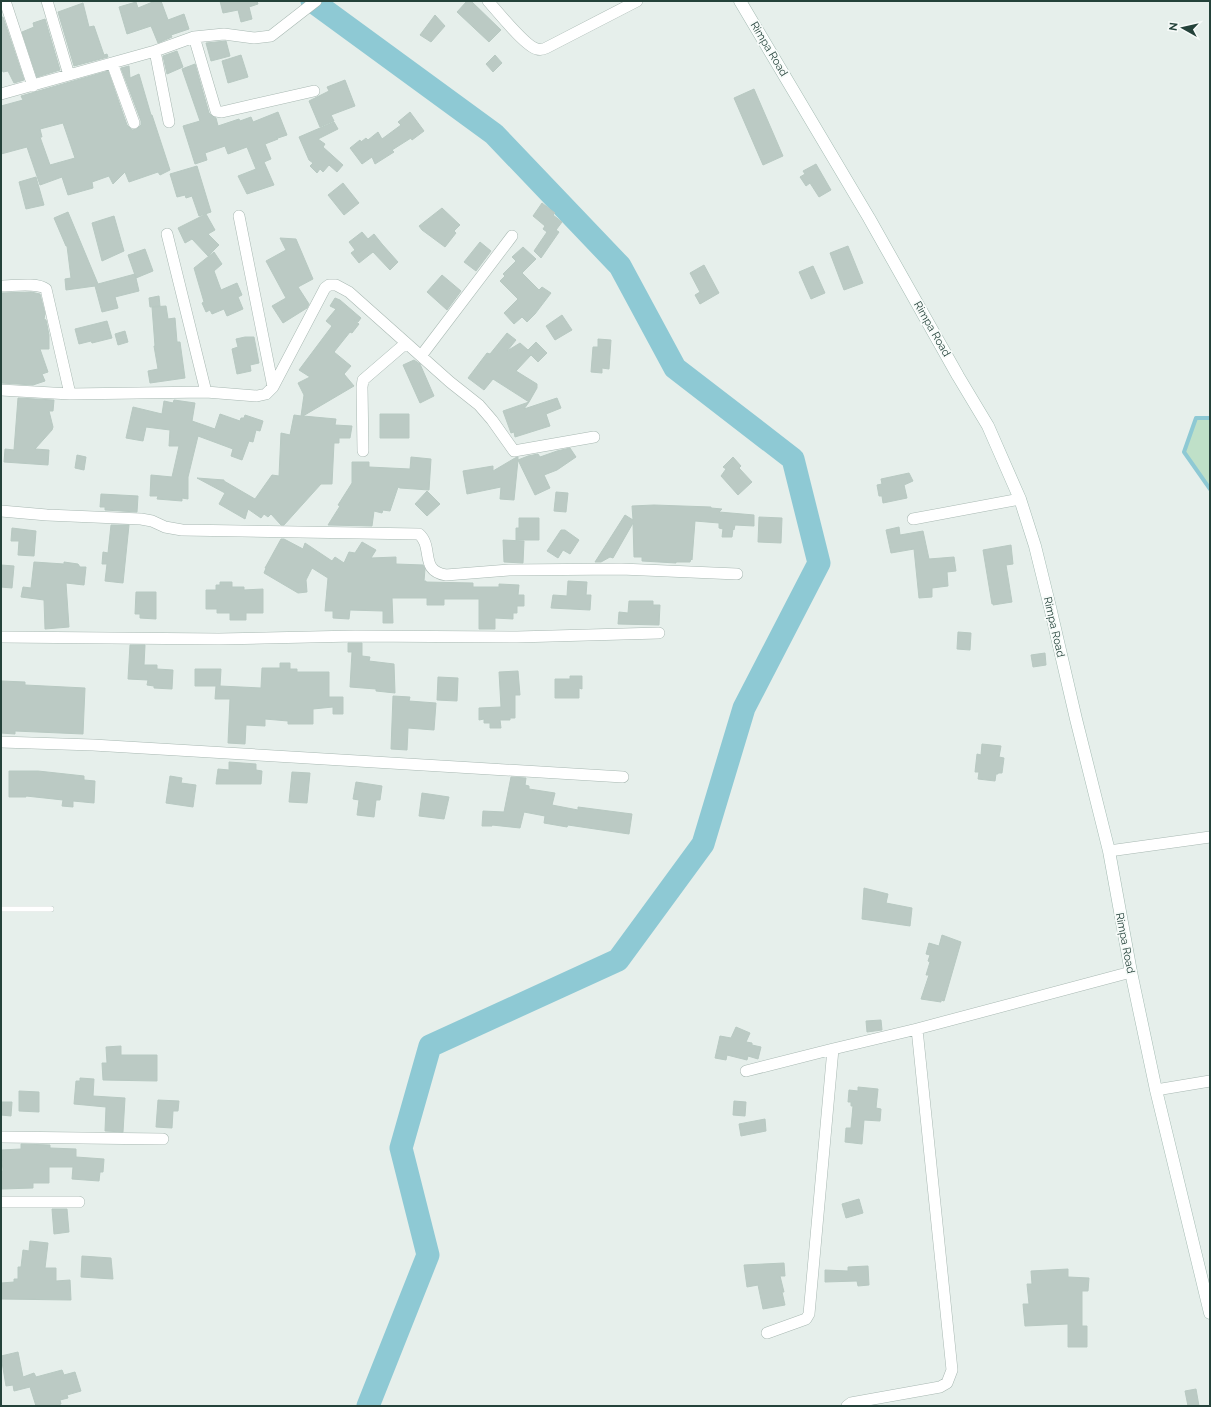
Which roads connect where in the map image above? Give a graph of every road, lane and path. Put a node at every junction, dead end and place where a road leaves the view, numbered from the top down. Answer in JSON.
{"nodes":[{"id":1,"x":5,"y":1,"type":"edge"},
{"id":2,"x":47,"y":1,"type":"edge"},
{"id":3,"x":316,"y":1,"type":"edge"},
{"id":4,"x":488,"y":1,"type":"edge"},
{"id":5,"x":637,"y":1,"type":"edge"},
{"id":6,"x":740,"y":1,"type":"edge"},
{"id":7,"x":194,"y":37,"type":"junction"},
{"id":8,"x":154,"y":51,"type":"junction"},
{"id":9,"x":112,"y":62,"type":"junction"},
{"id":10,"x":69,"y":75,"type":"junction"},
{"id":11,"x":32,"y":86,"type":"junction"},
{"id":12,"x":314,"y":90,"type":"dead end"},
{"id":13,"x":1,"y":94,"type":"edge"},
{"id":14,"x":169,"y":122,"type":"dead end"},
{"id":15,"x":134,"y":123,"type":"dead end"},
{"id":16,"x":239,"y":216,"type":"dead end"},
{"id":17,"x":167,"y":234,"type":"dead end"},
{"id":18,"x":512,"y":236,"type":"dead end"},
{"id":19,"x":1,"y":286,"type":"edge"},
{"id":20,"x":406,"y":343,"type":"junction"},
{"id":21,"x":421,"y":356,"type":"junction"},
{"id":22,"x":273,"y":387,"type":"junction"},
{"id":23,"x":1,"y":390,"type":"edge"},
{"id":24,"x":206,"y":392,"type":"junction"},
{"id":25,"x":70,"y":394,"type":"junction"},
{"id":26,"x":594,"y":437,"type":"dead end"},
{"id":27,"x":363,"y":451,"type":"dead end"},
{"id":28,"x":1020,"y":499,"type":"junction"},
{"id":29,"x":1,"y":511,"type":"edge"},
{"id":30,"x":913,"y":519,"type":"dead end"},
{"id":31,"x":737,"y":574,"type":"dead end"},
{"id":32,"x":659,"y":633,"type":"dead end"},
{"id":33,"x":1,"y":637,"type":"edge"},
{"id":34,"x":1,"y":742,"type":"edge"},
{"id":35,"x":622,"y":777,"type":"dead end"},
{"id":36,"x":1210,"y":838,"type":"edge"},
{"id":37,"x":1108,"y":851,"type":"junction"},
{"id":38,"x":51,"y":908,"type":"dead end"},
{"id":39,"x":1,"y":909,"type":"edge"},
{"id":40,"x":1131,"y":972,"type":"junction"},
{"id":41,"x":917,"y":1029,"type":"junction"},
{"id":42,"x":833,"y":1049,"type":"junction"},
{"id":43,"x":746,"y":1072,"type":"dead end"},
{"id":44,"x":1210,"y":1081,"type":"edge"},
{"id":45,"x":1156,"y":1090,"type":"junction"},
{"id":46,"x":1,"y":1137,"type":"edge"},
{"id":47,"x":163,"y":1139,"type":"dead end"},
{"id":48,"x":1,"y":1202,"type":"edge"},
{"id":49,"x":79,"y":1202,"type":"dead end"},
{"id":50,"x":1210,"y":1313,"type":"edge"},
{"id":51,"x":767,"y":1332,"type":"dead end"},
{"id":52,"x":847,"y":1406,"type":"edge"}],
"edges":[{"from":1,"to":11,"type":"street"},
{"from":2,"to":10,"type":"street"},
{"from":3,"to":7,"type":"street"},
{"from":4,"to":5,"type":"street"},
{"from":6,"to":28,"type":"street","name":"Rimpa Road"},
{"from":7,"to":8,"type":"street"},
{"from":7,"to":12,"type":"street"},
{"from":8,"to":9,"type":"street"},
{"from":8,"to":14,"type":"street"},
{"from":9,"to":10,"type":"street"},
{"from":9,"to":15,"type":"street"},
{"from":10,"to":11,"type":"street"},
{"from":11,"to":13,"type":"street"},
{"from":16,"to":22,"type":"street"},
{"from":17,"to":24,"type":"street"},
{"from":18,"to":21,"type":"street"},
{"from":19,"to":25,"type":"street"},
{"from":20,"to":21,"type":"street"},
{"from":20,"to":22,"type":"street"},
{"from":20,"to":27,"type":"street"},
{"from":21,"to":26,"type":"street"},
{"from":22,"to":24,"type":"street"},
{"from":23,"to":25,"type":"street"},
{"from":24,"to":25,"type":"street"},
{"from":28,"to":30,"type":"street"},
{"from":28,"to":37,"type":"street","name":"Rimpa Road"},
{"from":29,"to":31,"type":"street"},
{"from":32,"to":33,"type":"street"},
{"from":34,"to":35,"type":"street"},
{"from":36,"to":37,"type":"street"},
{"from":37,"to":40,"type":"street","name":"Rimpa Road"},
{"from":38,"to":39,"type":"lane"},
{"from":40,"to":41,"type":"street"},
{"from":40,"to":45,"type":"street","name":"Rimpa Road"},
{"from":41,"to":42,"type":"street"},
{"from":41,"to":52,"type":"street"},
{"from":42,"to":43,"type":"street"},
{"from":42,"to":51,"type":"street"},
{"from":44,"to":45,"type":"street"},
{"from":45,"to":50,"type":"street","name":"Rimpa Road"},
{"from":46,"to":47,"type":"street"},
{"from":48,"to":49,"type":"street"}]}
